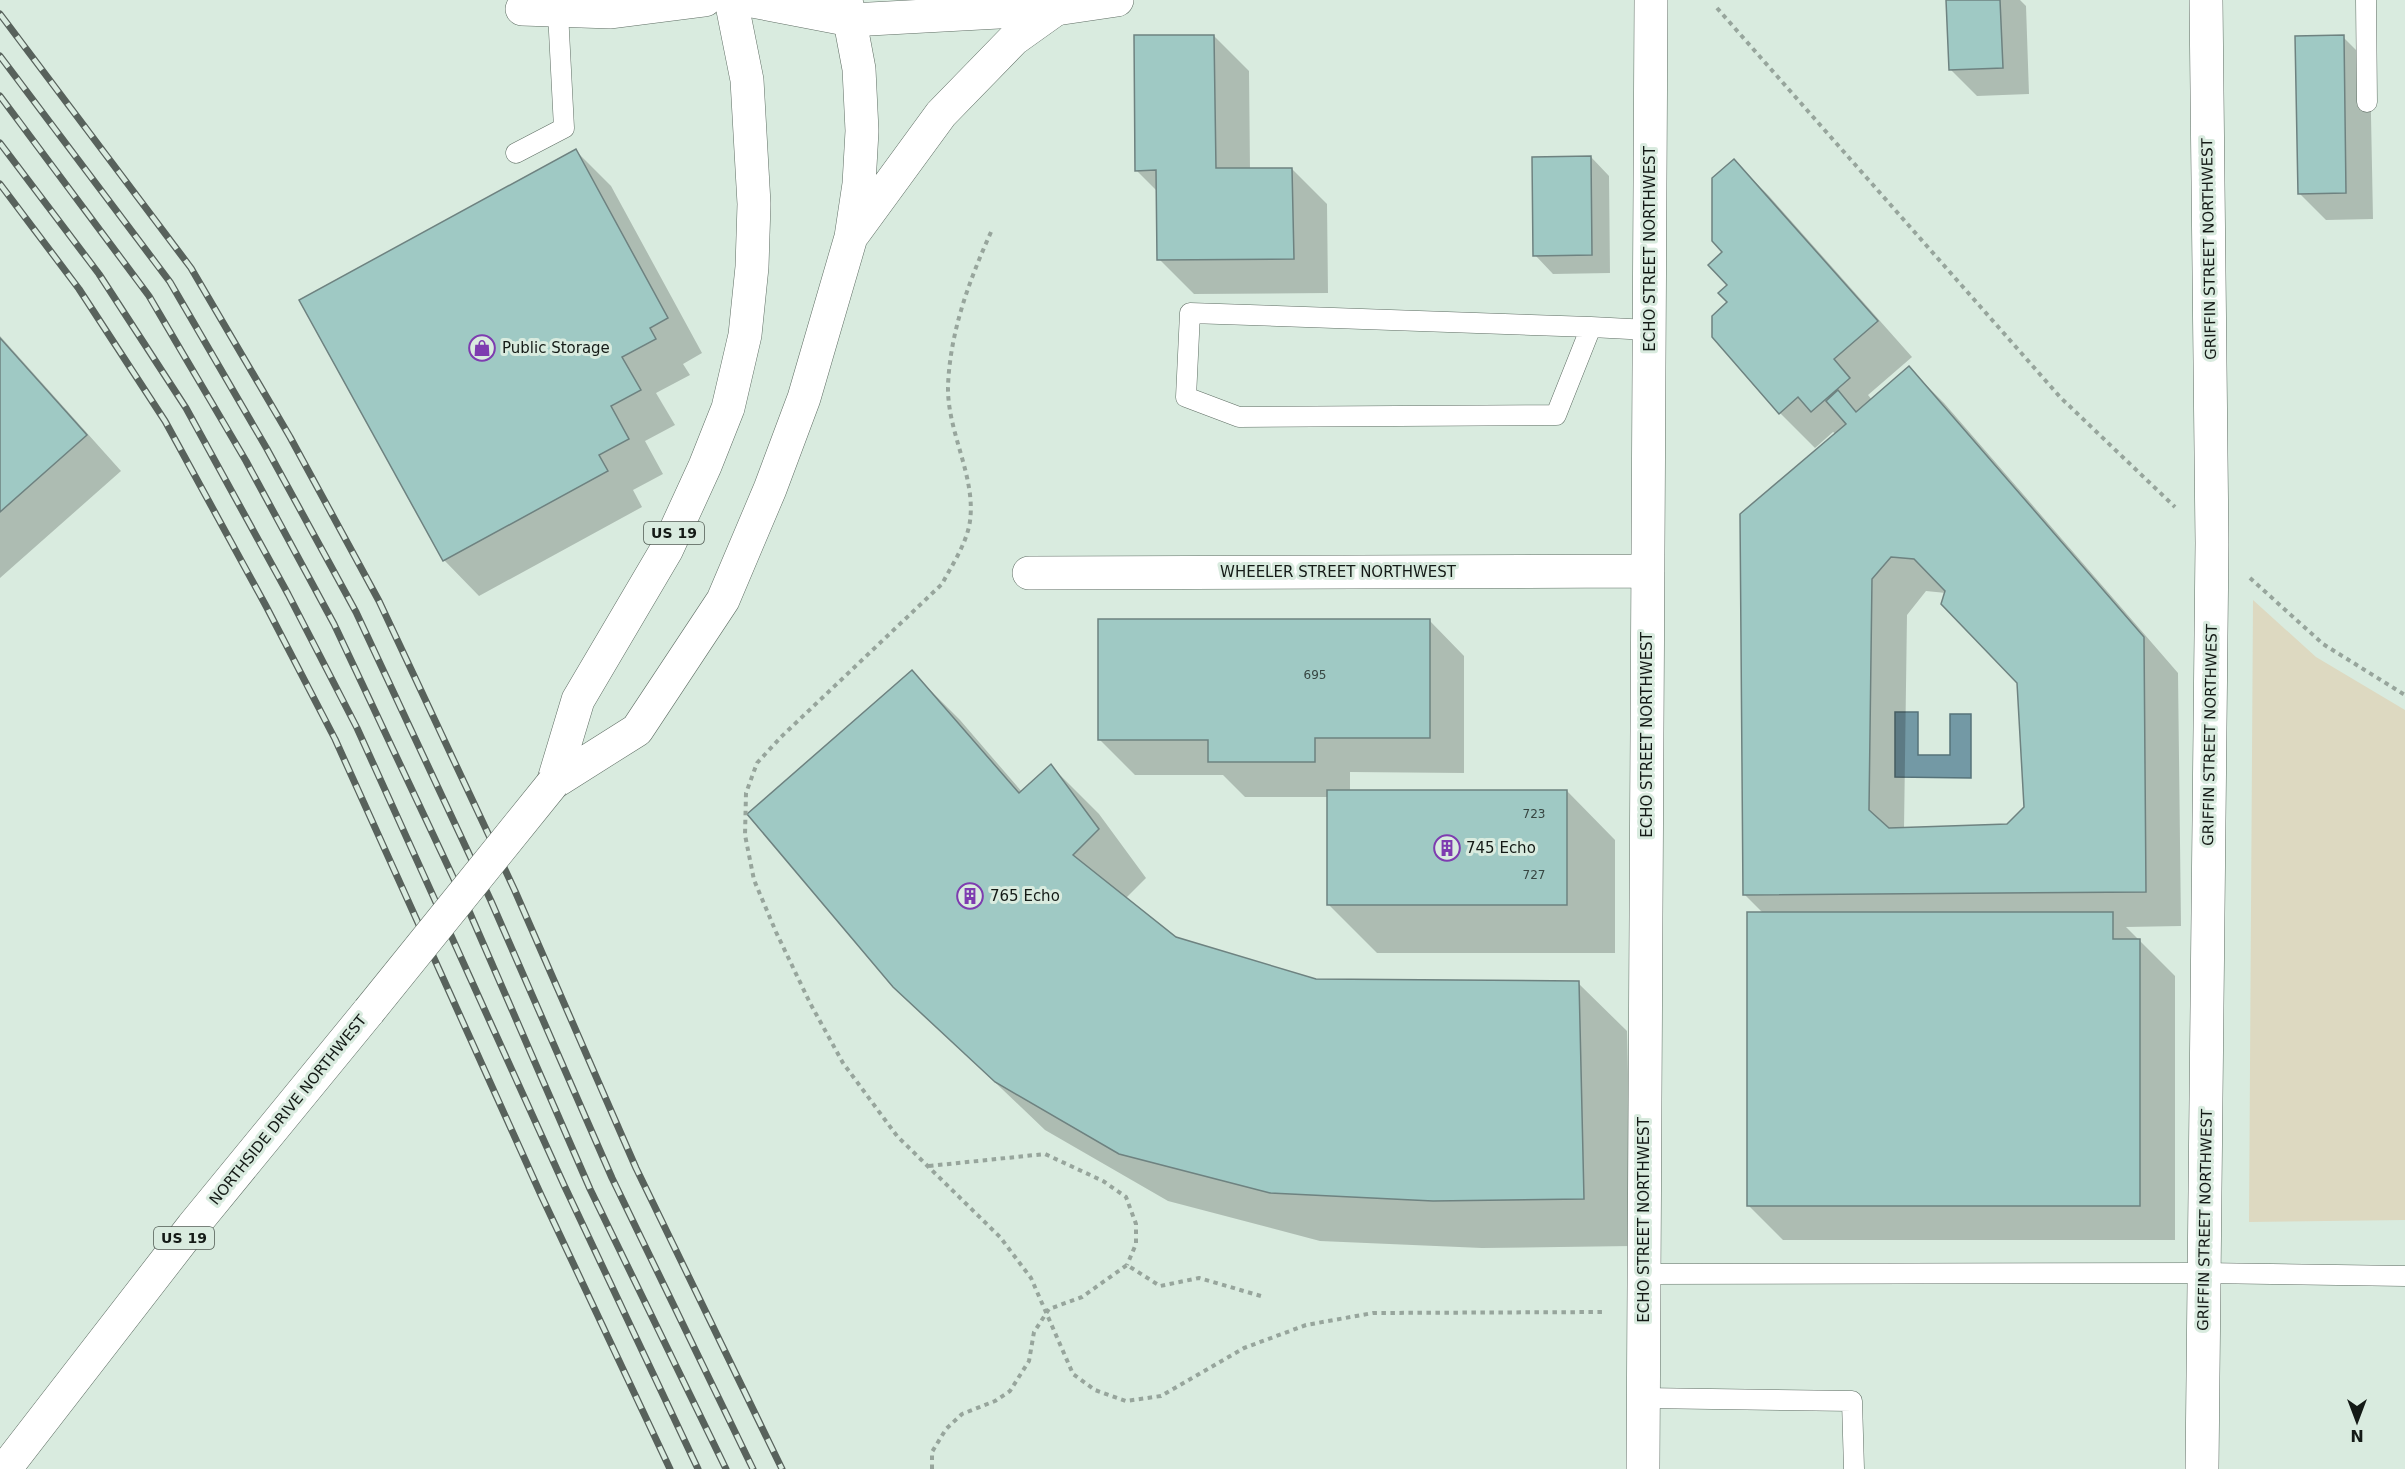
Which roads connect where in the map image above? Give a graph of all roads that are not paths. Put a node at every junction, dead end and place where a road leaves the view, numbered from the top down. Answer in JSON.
{"nodes":[{"id":1,"x":705,"y":0,"type":"edge"},
{"id":2,"x":731,"y":0,"type":"edge"},
{"id":3,"x":747,"y":0,"type":"edge"},
{"id":4,"x":1117,"y":0,"type":"edge"},
{"id":5,"x":1651,"y":0,"type":"edge"},
{"id":6,"x":2206,"y":0,"type":"edge"},
{"id":7,"x":2366,"y":0,"type":"edge"},
{"id":8,"x":523,"y":5,"type":"edge"},
{"id":9,"x":1056,"y":9,"type":"junction"},
{"id":10,"x":848,"y":10,"type":"edge"},
{"id":11,"x":558,"y":12,"type":"junction"},
{"id":12,"x":2367,"y":102,"type":"dead end"},
{"id":13,"x":516,"y":153,"type":"dead end"},
{"id":14,"x":851,"y":237,"type":"junction"},
{"id":15,"x":1591,"y":327,"type":"junction"},
{"id":16,"x":1649,"y":330,"type":"junction"},
{"id":17,"x":1648,"y":571,"type":"junction"},
{"id":18,"x":1029,"y":573,"type":"dead end"},
{"id":19,"x":553,"y":783,"type":"junction"},
{"id":20,"x":2204,"y":1273,"type":"junction"},
{"id":21,"x":1644,"y":1274,"type":"junction"},
{"id":22,"x":2405,"y":1276,"type":"edge"},
{"id":23,"x":1644,"y":1398,"type":"junction"},
{"id":24,"x":5,"y":1469,"type":"edge"},
{"id":25,"x":1643,"y":1469,"type":"edge"},
{"id":26,"x":1854,"y":1469,"type":"edge"},
{"id":27,"x":2202,"y":1469,"type":"edge"}],
"edges":[{"from":1,"to":11,"type":"main road"},
{"from":2,"to":19,"type":"main road","name":"NORTHSIDE DRIVE NORTHWEST","number":"US 19"},
{"from":3,"to":10,"type":"main road"},
{"from":4,"to":9,"type":"main road"},
{"from":5,"to":16,"type":"main road","name":"ECHO STREET NORTHWEST"},
{"from":6,"to":20,"type":"main road","name":"GRIFFIN STREET NORTHWEST"},
{"from":7,"to":12,"type":"lane"},
{"from":8,"to":11,"type":"main road"},
{"from":9,"to":10,"type":"main road"},
{"from":9,"to":14,"type":"main road"},
{"from":10,"to":14,"type":"main road","name":"NORTHSIDE DRIVE NORTHWEST","number":"US 19"},
{"from":11,"to":13,"type":"lane"},
{"from":14,"to":19,"type":"main road","name":"NORTHSIDE DRIVE NORTHWEST","number":"US 19"},
{"from":15,"to":15,"type":"lane"},
{"from":15,"to":16,"type":"lane"},
{"from":16,"to":17,"type":"main road","name":"ECHO STREET NORTHWEST"},
{"from":17,"to":18,"type":"main road","name":"WHEELER STREET NORTHWEST"},
{"from":17,"to":21,"type":"main road","name":"ECHO STREET NORTHWEST"},
{"from":19,"to":24,"type":"main road","name":"NORTHSIDE DRIVE NORTHWEST","number":"US 19","bridge":true},
{"from":20,"to":21,"type":"lane"},
{"from":20,"to":22,"type":"lane"},
{"from":20,"to":27,"type":"main road","name":"GRIFFIN STREET NORTHWEST"},
{"from":21,"to":23,"type":"main road","name":"ECHO STREET NORTHWEST"},
{"from":23,"to":25,"type":"main road","name":"ECHO STREET NORTHWEST"},
{"from":23,"to":26,"type":"lane"}]}
